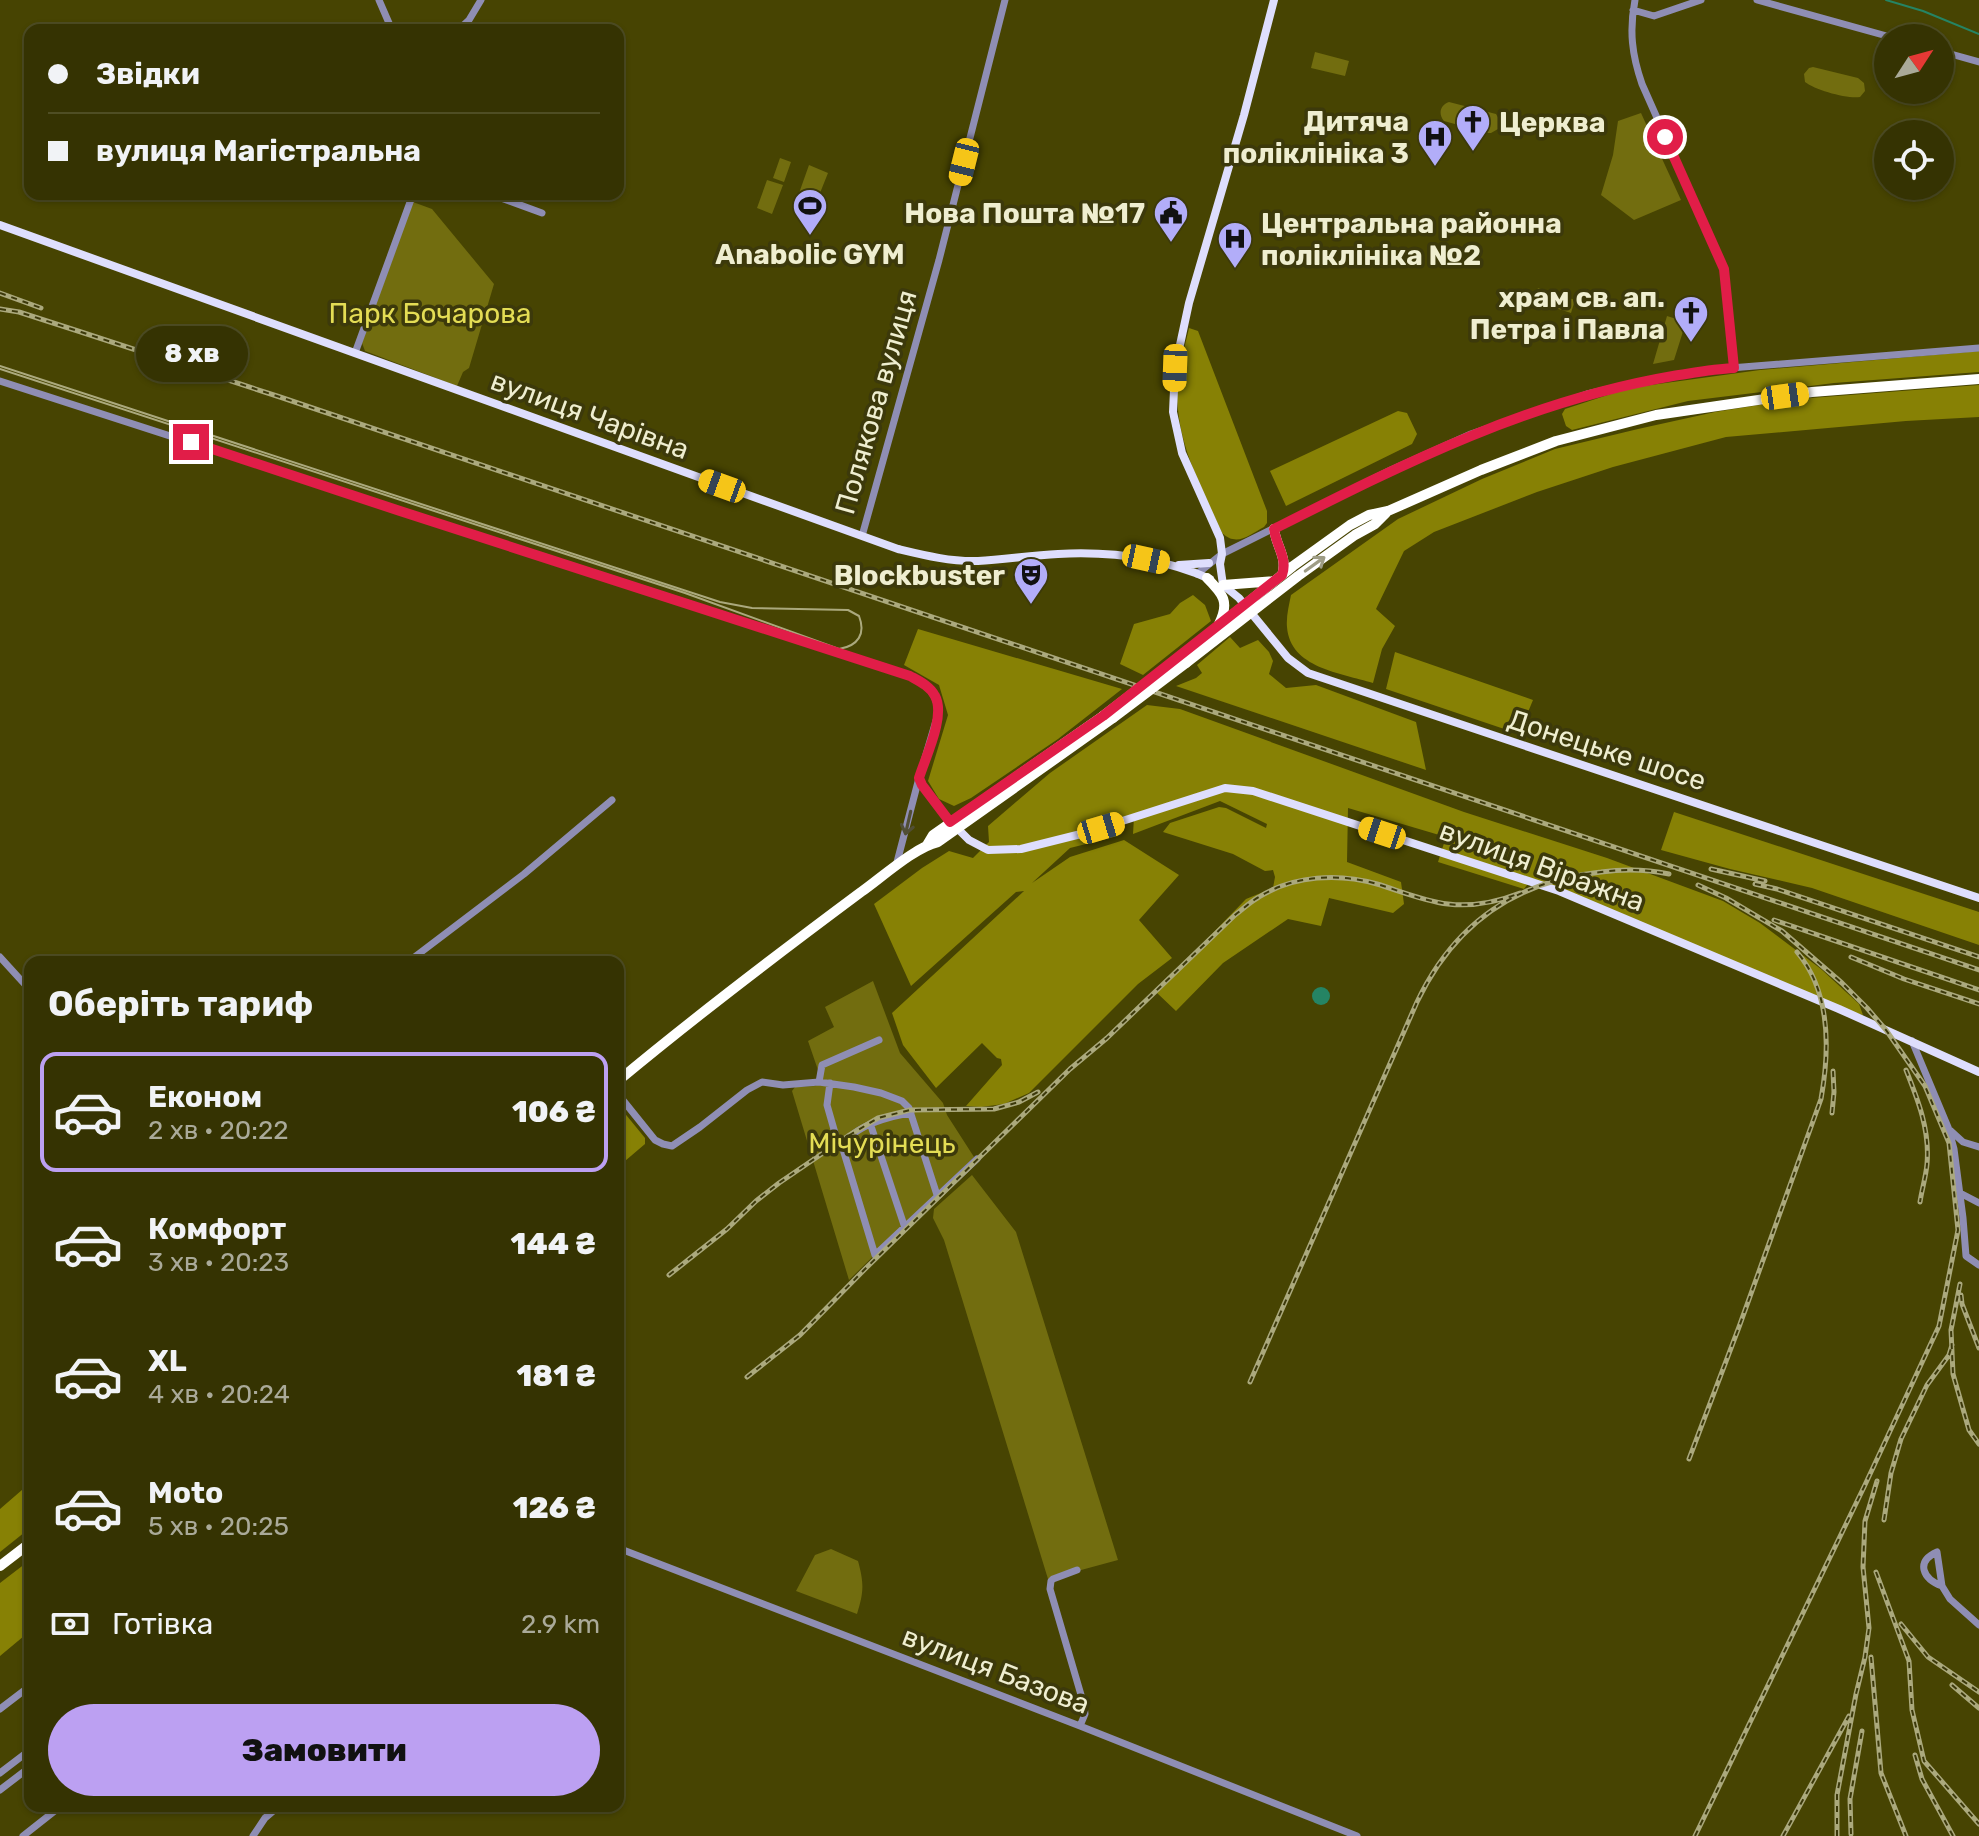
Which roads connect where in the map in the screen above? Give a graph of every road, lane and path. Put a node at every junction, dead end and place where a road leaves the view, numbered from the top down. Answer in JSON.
{"nodes":[{"id":1,"x":379,"y":0,"type":"edge"},
{"id":2,"x":481,"y":0,"type":"edge"},
{"id":3,"x":1005,"y":0,"type":"edge"},
{"id":4,"x":1274,"y":0,"type":"edge"},
{"id":5,"x":1635,"y":0,"type":"edge"},
{"id":6,"x":1701,"y":0,"type":"edge"},
{"id":7,"x":1757,"y":0,"type":"edge"},
{"id":8,"x":1633,"y":10,"type":"junction"},
{"id":9,"x":389,"y":24,"type":"edge"},
{"id":10,"x":465,"y":24,"type":"edge"},
{"id":11,"x":1874,"y":32,"type":"edge"},
{"id":12,"x":1954,"y":55,"type":"edge"},
{"id":13,"x":1979,"y":62,"type":"edge"},
{"id":14,"x":411,"y":200,"type":"edge"},
{"id":15,"x":506,"y":200,"type":"edge"},
{"id":16,"x":542,"y":213,"type":"dead end"},
{"id":17,"x":0,"y":225,"type":"edge"},
{"id":18,"x":1979,"y":348,"type":"edge"},
{"id":19,"x":355,"y":353,"type":"junction"},
{"id":20,"x":1734,"y":368,"type":"junction"},
{"id":21,"x":1979,"y":379,"type":"edge"},
{"id":22,"x":0,"y":381,"type":"edge"},
{"id":23,"x":1388,"y":511,"type":"junction"},
{"id":24,"x":1274,"y":529,"type":"junction"},
{"id":25,"x":862,"y":536,"type":"junction"},
{"id":26,"x":1279,"y":548,"type":"junction"},
{"id":27,"x":1315,"y":550,"type":"junction"},
{"id":28,"x":1222,"y":554,"type":"junction"},
{"id":29,"x":1209,"y":563,"type":"junction"},
{"id":30,"x":1171,"y":564,"type":"junction"},
{"id":31,"x":1202,"y":576,"type":"junction"},
{"id":32,"x":1279,"y":578,"type":"junction"},
{"id":33,"x":1223,"y":585,"type":"junction"},
{"id":34,"x":1248,"y":609,"type":"junction"},
{"id":35,"x":1218,"y":627,"type":"junction"},
{"id":36,"x":1183,"y":660,"type":"junction"},
{"id":37,"x":919,"y":778,"type":"junction"},
{"id":38,"x":612,"y":800,"type":"dead end"},
{"id":39,"x":954,"y":826,"type":"junction"},
{"id":40,"x":896,"y":867,"type":"junction"},
{"id":41,"x":1979,"y":898,"type":"edge"},
{"id":42,"x":416,"y":956,"type":"edge"},
{"id":43,"x":0,"y":957,"type":"edge"},
{"id":44,"x":24,"y":983,"type":"edge"},
{"id":45,"x":879,"y":1040,"type":"dead end"},
{"id":46,"x":1912,"y":1041,"type":"junction"},
{"id":47,"x":1979,"y":1072,"type":"edge"},
{"id":48,"x":624,"y":1076,"type":"edge"},
{"id":49,"x":819,"y":1082,"type":"junction"},
{"id":50,"x":830,"y":1083,"type":"junction"},
{"id":51,"x":624,"y":1101,"type":"edge"},
{"id":52,"x":911,"y":1113,"type":"junction"},
{"id":53,"x":871,"y":1126,"type":"dead end"},
{"id":54,"x":1948,"y":1127,"type":"junction"},
{"id":55,"x":837,"y":1140,"type":"dead end"},
{"id":56,"x":1963,"y":1142,"type":"junction"},
{"id":57,"x":1979,"y":1147,"type":"edge"},
{"id":58,"x":1954,"y":1149,"type":"junction"},
{"id":59,"x":977,"y":1159,"type":"dead end"},
{"id":60,"x":1960,"y":1193,"type":"junction"},
{"id":61,"x":937,"y":1195,"type":"junction"},
{"id":62,"x":1979,"y":1203,"type":"edge"},
{"id":63,"x":905,"y":1228,"type":"junction"},
{"id":64,"x":1979,"y":1265,"type":"edge"},
{"id":65,"x":24,"y":1548,"type":"edge"},
{"id":66,"x":624,"y":1550,"type":"edge"},
{"id":67,"x":0,"y":1566,"type":"edge"},
{"id":68,"x":1077,"y":1570,"type":"dead end"},
{"id":69,"x":1942,"y":1586,"type":"dead end"},
{"id":70,"x":1979,"y":1625,"type":"edge"},
{"id":71,"x":24,"y":1691,"type":"edge"},
{"id":72,"x":0,"y":1709,"type":"edge"},
{"id":73,"x":1080,"y":1726,"type":"junction"},
{"id":74,"x":24,"y":1755,"type":"edge"},
{"id":75,"x":24,"y":1772,"type":"edge"},
{"id":76,"x":0,"y":1773,"type":"edge"},
{"id":77,"x":0,"y":1790,"type":"edge"},
{"id":78,"x":53,"y":1812,"type":"edge"},
{"id":79,"x":272,"y":1812,"type":"edge"},
{"id":80,"x":23,"y":1836,"type":"edge"},
{"id":81,"x":253,"y":1836,"type":"edge"},
{"id":82,"x":1357,"y":1836,"type":"edge"}],
"edges":[{"from":1,"to":9,"type":"street"},
{"from":2,"to":10,"type":"street"},
{"from":3,"to":25,"type":"street","name":"Полякова вулиця"},
{"from":4,"to":28,"type":"main road"},
{"from":5,"to":8,"type":"street"},
{"from":6,"to":8,"type":"street"},
{"from":7,"to":11,"type":"street"},
{"from":8,"to":20,"type":"street"},
{"from":12,"to":13,"type":"street"},
{"from":14,"to":19,"type":"street"},
{"from":15,"to":16,"type":"street"},
{"from":17,"to":19,"type":"main road","name":"вулиця Чарівна"},
{"from":18,"to":20,"type":"street"},
{"from":19,"to":25,"type":"main road","name":"вулиця Чарівна"},
{"from":20,"to":24,"type":"street"},
{"from":21,"to":23,"type":"highway"},
{"from":22,"to":37,"type":"street"},
{"from":23,"to":27,"type":"highway"},
{"from":34,"to":23,"type":"highway","one_way":true},
{"from":24,"to":26,"type":"highway"},
{"from":24,"to":28,"type":"street"},
{"from":25,"to":30,"type":"main road","name":"вулиця Чарівна"},
{"from":26,"to":27,"type":"highway"},
{"from":26,"to":32,"type":"highway"},
{"from":27,"to":32,"type":"highway"},
{"from":28,"to":29,"type":"street"},
{"from":28,"to":33,"type":"main road"},
{"from":29,"to":30,"type":"main road"},
{"from":29,"to":31,"type":"street"},
{"from":30,"to":31,"type":"main road","name":"вулиця Чарівна"},
{"from":31,"to":33,"type":"main road","name":"вулиця Чарівна"},
{"from":31,"to":35,"type":"highway"},
{"from":32,"to":33,"type":"highway"},
{"from":32,"to":34,"type":"highway"},
{"from":33,"to":34,"type":"main road","name":"Донецьке шосе"},
{"from":34,"to":35,"type":"highway"},
{"from":34,"to":36,"type":"highway"},
{"from":34,"to":41,"type":"main road","name":"Донецьке шосе"},
{"from":35,"to":36,"type":"highway"},
{"from":36,"to":39,"type":"highway","bridge":true},
{"from":37,"to":39,"type":"street","name":"вулиця Віражна"},
{"from":37,"to":40,"type":"street","one_way":true},
{"from":38,"to":42,"type":"street"},
{"from":39,"to":40,"type":"highway"},
{"from":39,"to":46,"type":"main road","name":"вулиця Віражна"},
{"from":40,"to":48,"type":"highway"},
{"from":43,"to":44,"type":"street"},
{"from":45,"to":49,"type":"street"},
{"from":46,"to":47,"type":"main road","name":"вулиця Віражна"},
{"from":46,"to":54,"type":"street"},
{"from":49,"to":50,"type":"street"},
{"from":49,"to":51,"type":"street"},
{"from":50,"to":52,"type":"street"},
{"from":50,"to":55,"type":"street"},
{"from":52,"to":61,"type":"street"},
{"from":52,"to":63,"type":"street"},
{"from":53,"to":63,"type":"street"},
{"from":54,"to":56,"type":"street"},
{"from":54,"to":58,"type":"street"},
{"from":56,"to":57,"type":"street"},
{"from":56,"to":58,"type":"street"},
{"from":58,"to":60,"type":"street"},
{"from":59,"to":61,"type":"street"},
{"from":60,"to":62,"type":"street"},
{"from":60,"to":64,"type":"street"},
{"from":61,"to":63,"type":"street"},
{"from":65,"to":67,"type":"highway"},
{"from":66,"to":73,"type":"street","name":"вулиця Базова"},
{"from":68,"to":73,"type":"street"},
{"from":69,"to":70,"type":"street"},
{"from":71,"to":72,"type":"street"},
{"from":73,"to":82,"type":"street","name":"вулиця Базова"},
{"from":74,"to":76,"type":"street"},
{"from":75,"to":77,"type":"street"},
{"from":78,"to":80,"type":"street"},
{"from":79,"to":81,"type":"street"}]}
